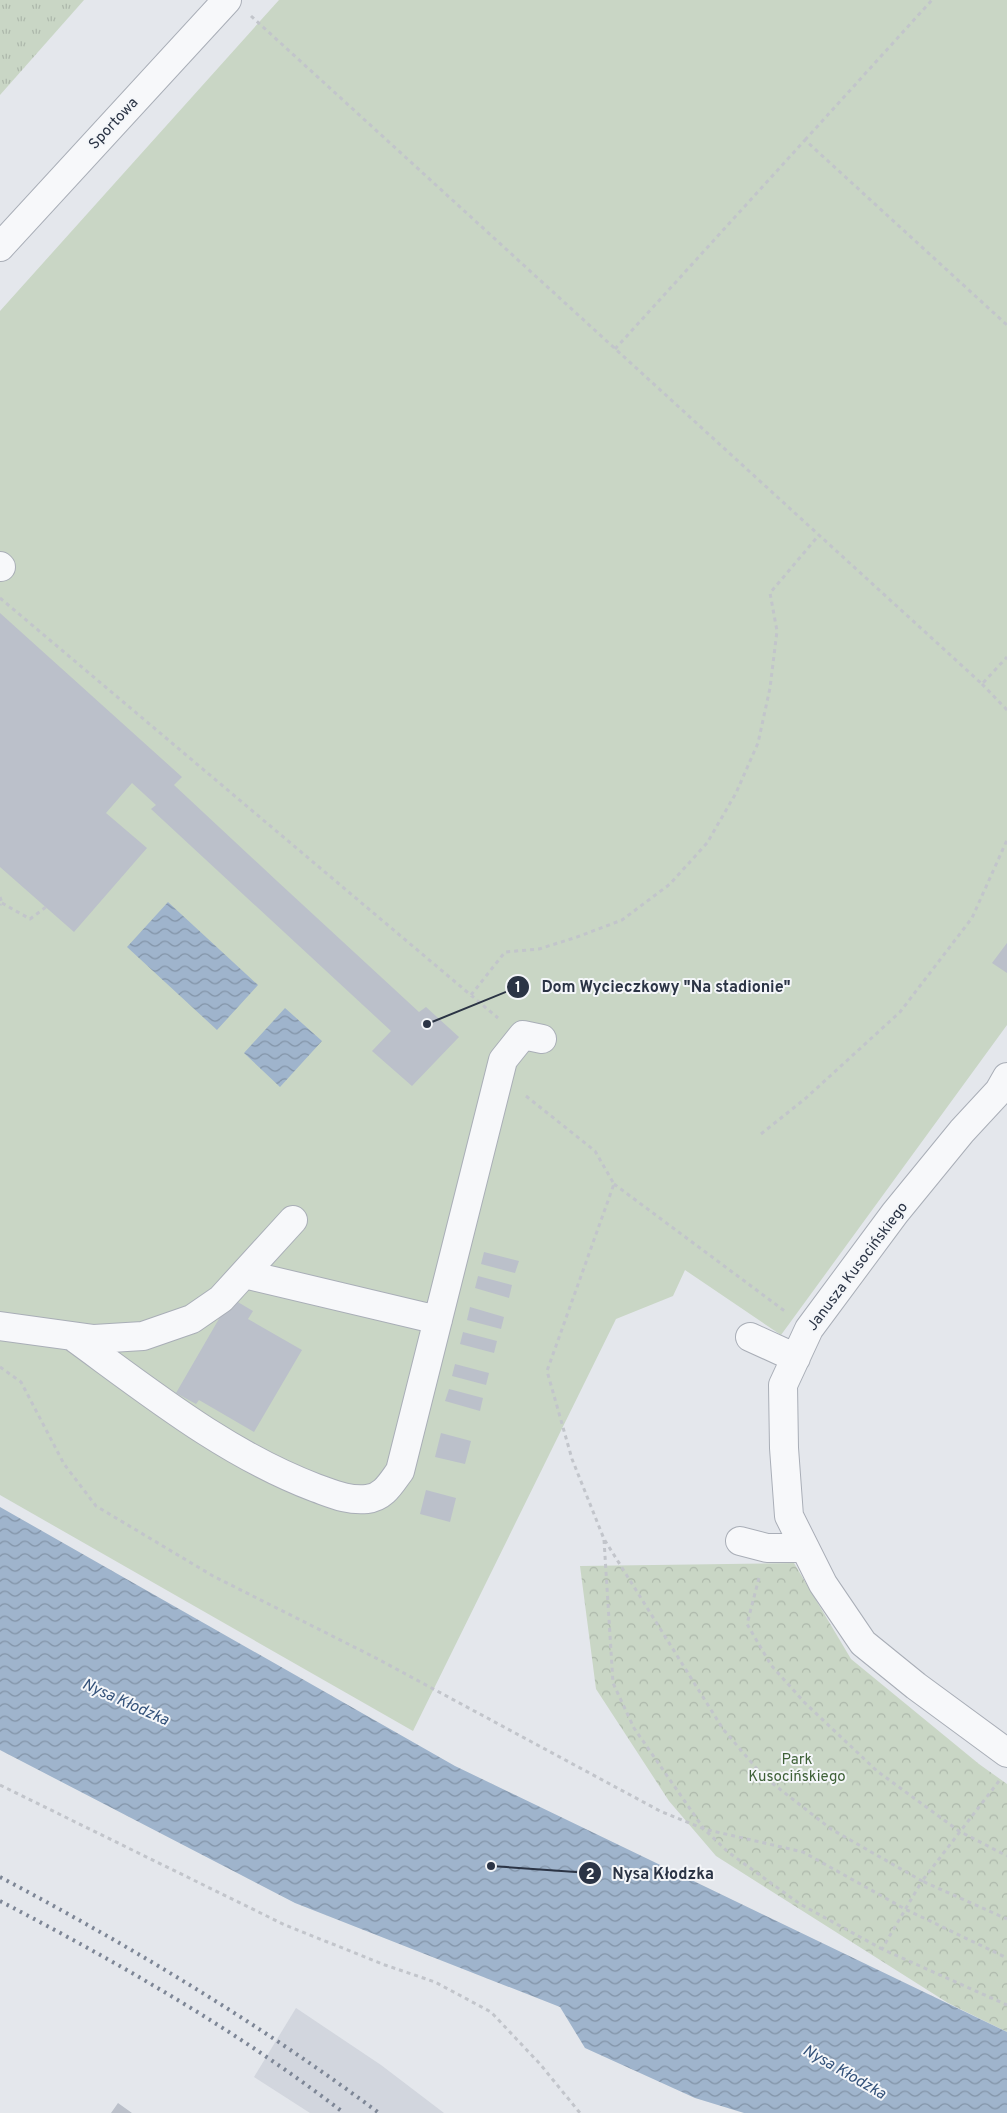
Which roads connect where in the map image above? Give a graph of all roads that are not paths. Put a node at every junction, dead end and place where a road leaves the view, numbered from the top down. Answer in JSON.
{"nodes":[{"id":1,"x":236,"y":6,"type":"edge"},
{"id":2,"x":0,"y":247,"type":"edge"},
{"id":3,"x":542,"y":1039,"type":"dead end"},
{"id":4,"x":1004,"y":1089,"type":"edge"},
{"id":5,"x":293,"y":1220,"type":"dead end"},
{"id":6,"x":244,"y":1274,"type":"junction"},
{"id":7,"x":438,"y":1320,"type":"junction"},
{"id":8,"x":0,"y":1326,"type":"edge"},
{"id":9,"x":72,"y":1336,"type":"junction"},
{"id":10,"x":750,"y":1337,"type":"dead end"},
{"id":11,"x":796,"y":1358,"type":"junction"},
{"id":12,"x":740,"y":1541,"type":"dead end"},
{"id":13,"x":805,"y":1548,"type":"junction"},
{"id":14,"x":1004,"y":1765,"type":"edge"}],
"edges":[{"from":1,"to":2,"type":"street","name":"Sportowa"},
{"from":3,"to":7,"type":"street"},
{"from":4,"to":11,"type":"street","name":"Janusza Kusocińskiego"},
{"from":5,"to":6,"type":"street"},
{"from":6,"to":7,"type":"street"},
{"from":6,"to":9,"type":"street"},
{"from":7,"to":9,"type":"street"},
{"from":8,"to":9,"type":"street"},
{"from":10,"to":11,"type":"street"},
{"from":11,"to":13,"type":"street","name":"Janusza Kusocińskiego"},
{"from":12,"to":13,"type":"street"},
{"from":13,"to":14,"type":"street","name":"Janusza Kusocińskiego"}]}
